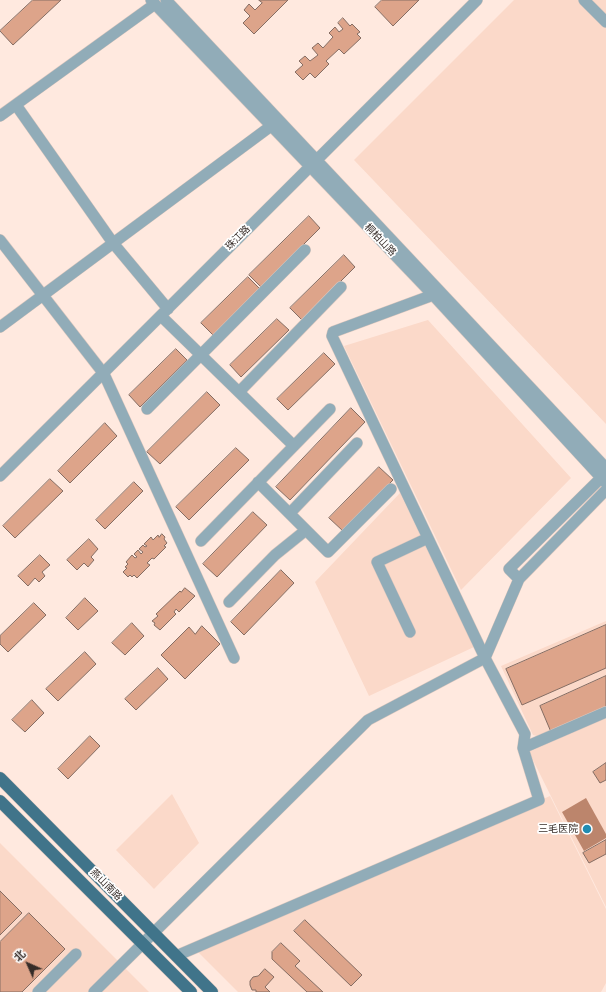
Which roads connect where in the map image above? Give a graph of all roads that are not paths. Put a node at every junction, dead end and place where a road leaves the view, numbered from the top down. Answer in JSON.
{"nodes":[{"id":1,"x":166,"y":0,"type":"edge"},
{"id":2,"x":477,"y":0,"type":"edge"},
{"id":3,"x":584,"y":0,"type":"edge"},
{"id":4,"x":153,"y":2,"type":"edge"},
{"id":5,"x":606,"y":22,"type":"edge"},
{"id":6,"x":16,"y":104,"type":"junction"},
{"id":7,"x":0,"y":116,"type":"edge"},
{"id":8,"x":271,"y":126,"type":"junction"},
{"id":9,"x":313,"y":162,"type":"junction"},
{"id":10,"x":0,"y":240,"type":"edge"},
{"id":11,"x":114,"y":243,"type":"junction"},
{"id":12,"x":305,"y":250,"type":"dead end"},
{"id":13,"x":341,"y":287,"type":"dead end"},
{"id":14,"x":42,"y":295,"type":"junction"},
{"id":15,"x":432,"y":295,"type":"junction"},
{"id":16,"x":165,"y":312,"type":"junction"},
{"id":17,"x":0,"y":327,"type":"edge"},
{"id":18,"x":201,"y":355,"type":"junction"},
{"id":19,"x":104,"y":374,"type":"junction"},
{"id":20,"x":238,"y":392,"type":"junction"},
{"id":21,"x":330,"y":409,"type":"dead end"},
{"id":22,"x":147,"y":410,"type":"dead end"},
{"id":23,"x":357,"y":443,"type":"dead end"},
{"id":24,"x":294,"y":446,"type":"junction"},
{"id":25,"x":0,"y":476,"type":"edge"},
{"id":26,"x":605,"y":476,"type":"edge"},
{"id":27,"x":258,"y":482,"type":"junction"},
{"id":28,"x":391,"y":489,"type":"dead end"},
{"id":29,"x":606,"y":490,"type":"edge"},
{"id":30,"x":290,"y":513,"type":"junction"},
{"id":31,"x":306,"y":530,"type":"junction"},
{"id":32,"x":428,"y":538,"type":"junction"},
{"id":33,"x":201,"y":541,"type":"dead end"},
{"id":34,"x":518,"y":579,"type":"junction"},
{"id":35,"x":229,"y":602,"type":"dead end"},
{"id":36,"x":410,"y":632,"type":"dead end"},
{"id":37,"x":234,"y":658,"type":"dead end"},
{"id":38,"x":485,"y":658,"type":"junction"},
{"id":39,"x":606,"y":712,"type":"edge"},
{"id":40,"x":523,"y":748,"type":"junction"},
{"id":41,"x":0,"y":778,"type":"edge"},
{"id":42,"x":0,"y":801,"type":"edge"},
{"id":43,"x":154,"y":933,"type":"junction"},
{"id":44,"x":143,"y":944,"type":"junction"},
{"id":45,"x":76,"y":954,"type":"dead end"},
{"id":46,"x":176,"y":956,"type":"junction"},
{"id":47,"x":38,"y":992,"type":"edge"},
{"id":48,"x":94,"y":992,"type":"edge"},
{"id":49,"x":191,"y":992,"type":"edge"},
{"id":50,"x":212,"y":992,"type":"edge"}],
"edges":[{"from":1,"to":9,"type":"street","name":"桐柏山路"},
{"from":2,"to":9,"type":"street","name":"珠江路"},
{"from":3,"to":5,"type":"street"},
{"from":4,"to":6,"type":"street"},
{"from":4,"to":8,"type":"street","name":"桐柏山路"},
{"from":6,"to":7,"type":"street"},
{"from":6,"to":11,"type":"street"},
{"from":8,"to":9,"type":"street","name":"桐柏山路"},
{"from":8,"to":11,"type":"street"},
{"from":9,"to":15,"type":"street","name":"桐柏山路"},
{"from":9,"to":16,"type":"street","name":"珠江路"},
{"from":9,"to":26,"type":"street","name":"桐柏山路"},
{"from":10,"to":14,"type":"street"},
{"from":11,"to":14,"type":"street"},
{"from":11,"to":16,"type":"street"},
{"from":12,"to":18,"type":"street"},
{"from":13,"to":20,"type":"street"},
{"from":14,"to":17,"type":"street"},
{"from":14,"to":19,"type":"street"},
{"from":15,"to":26,"type":"street","name":"桐柏山路"},
{"from":15,"to":32,"type":"street"},
{"from":16,"to":18,"type":"street"},
{"from":16,"to":19,"type":"street","name":"珠江路"},
{"from":18,"to":20,"type":"street"},
{"from":18,"to":22,"type":"street"},
{"from":19,"to":25,"type":"street","name":"珠江路"},
{"from":19,"to":37,"type":"street"},
{"from":20,"to":24,"type":"street"},
{"from":21,"to":24,"type":"street"},
{"from":23,"to":30,"type":"street"},
{"from":24,"to":27,"type":"street"},
{"from":26,"to":34,"type":"street"},
{"from":27,"to":30,"type":"street"},
{"from":27,"to":33,"type":"street"},
{"from":28,"to":31,"type":"street"},
{"from":29,"to":34,"type":"street"},
{"from":30,"to":31,"type":"street"},
{"from":31,"to":35,"type":"street"},
{"from":32,"to":36,"type":"street"},
{"from":32,"to":38,"type":"street"},
{"from":34,"to":38,"type":"street"},
{"from":38,"to":40,"type":"street"},
{"from":38,"to":43,"type":"street"},
{"from":39,"to":40,"type":"street"},
{"from":40,"to":46,"type":"street"},
{"from":41,"to":43,"type":"main road","name":"燕山南路"},
{"from":42,"to":44,"type":"main road","name":"燕山南路"},
{"from":43,"to":44,"type":"street"},
{"from":43,"to":46,"type":"main road","name":"燕山南路"},
{"from":44,"to":48,"type":"street"},
{"from":44,"to":49,"type":"main road","name":"燕山南路"},
{"from":45,"to":47,"type":"street"},
{"from":46,"to":50,"type":"main road","name":"燕山南路"}]}
